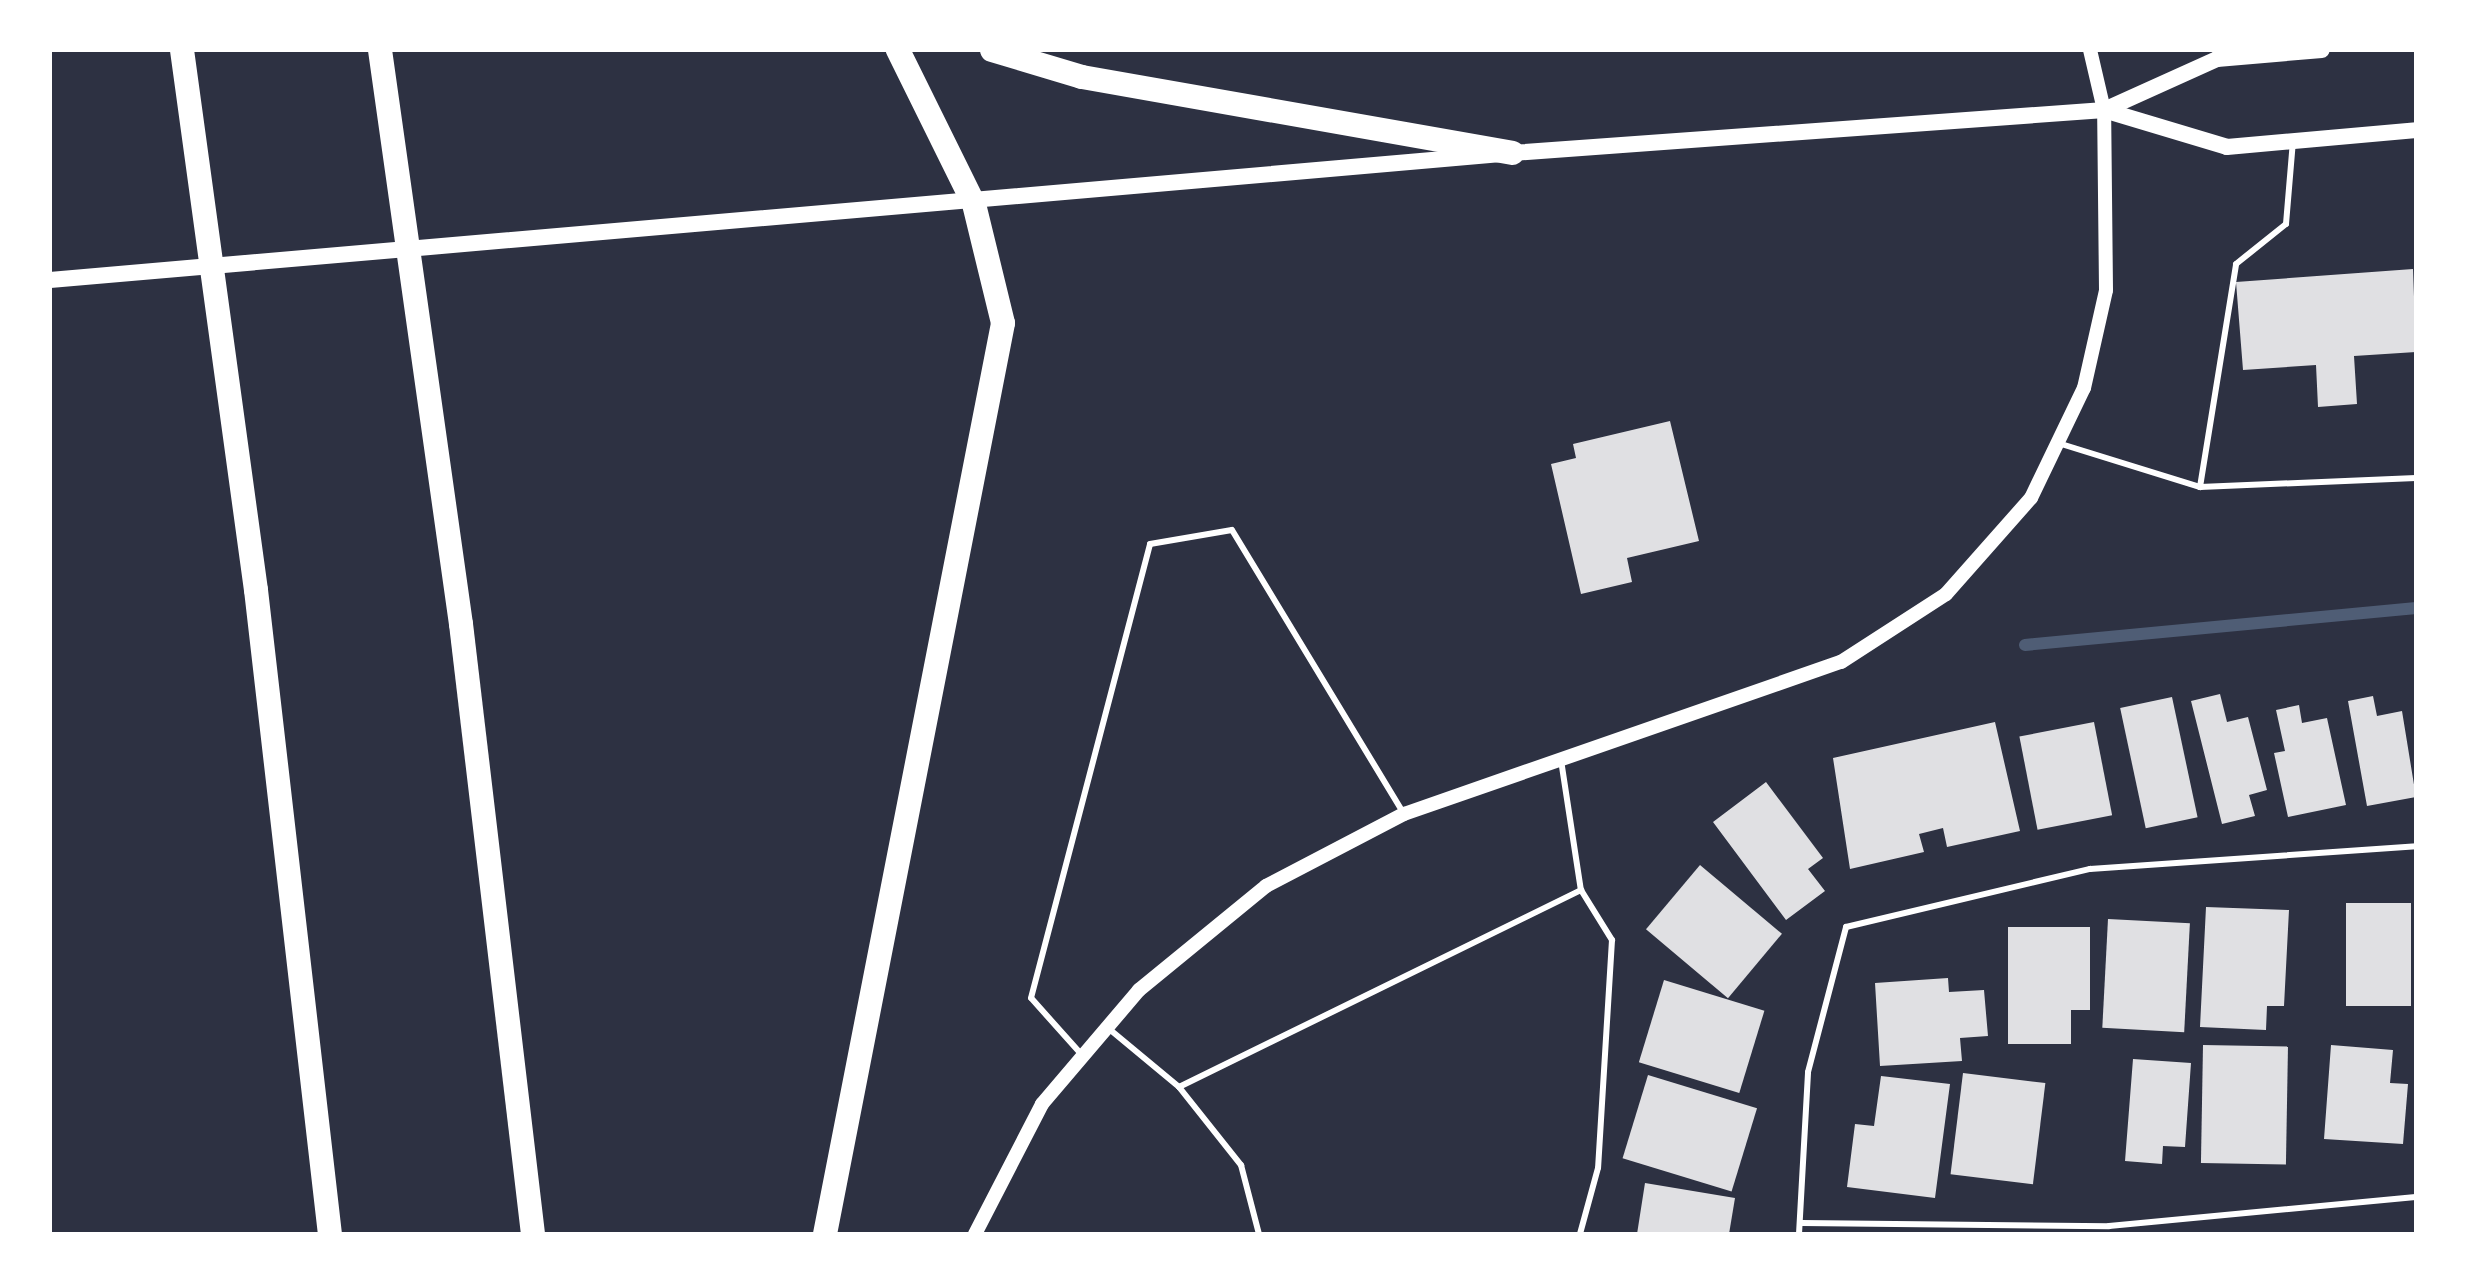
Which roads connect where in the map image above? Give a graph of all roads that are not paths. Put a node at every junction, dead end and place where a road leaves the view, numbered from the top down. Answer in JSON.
{"nodes":[{"id":1,"x":182,"y":50,"type":"edge"},
{"id":2,"x":380,"y":50,"type":"edge"},
{"id":3,"x":898,"y":50,"type":"edge"},
{"id":4,"x":992,"y":50,"type":"edge"},
{"id":5,"x":2090,"y":50,"type":"edge"},
{"id":6,"x":2322,"y":50,"type":"edge"},
{"id":7,"x":2104,"y":110,"type":"junction"},
{"id":8,"x":2416,"y":130,"type":"edge"},
{"id":9,"x":2293,"y":141,"type":"junction"},
{"id":10,"x":1512,"y":153,"type":"junction"},
{"id":11,"x":974,"y":204,"type":"junction"},
{"id":12,"x":50,"y":280,"type":"edge"},
{"id":13,"x":2058,"y":443,"type":"junction"},
{"id":14,"x":2416,"y":478,"type":"edge"},
{"id":15,"x":2200,"y":487,"type":"junction"},
{"id":16,"x":1561,"y":760,"type":"junction"},
{"id":17,"x":1404,"y":814,"type":"junction"},
{"id":18,"x":2416,"y":846,"type":"edge"},
{"id":19,"x":1581,"y":890,"type":"junction"},
{"id":20,"x":1108,"y":1028,"type":"junction"},
{"id":21,"x":1083,"y":1056,"type":"junction"},
{"id":22,"x":1179,"y":1087,"type":"junction"},
{"id":23,"x":2416,"y":1197,"type":"edge"},
{"id":24,"x":1802,"y":1223,"type":"junction"},
{"id":25,"x":2109,"y":1230,"type":"edge"},
{"id":26,"x":330,"y":1234,"type":"edge"},
{"id":27,"x":533,"y":1234,"type":"edge"},
{"id":28,"x":825,"y":1234,"type":"edge"},
{"id":29,"x":975,"y":1234,"type":"edge"},
{"id":30,"x":1259,"y":1234,"type":"edge"},
{"id":31,"x":1580,"y":1234,"type":"edge"},
{"id":32,"x":1799,"y":1234,"type":"edge"}],
"edges":[{"from":1,"to":26,"type":"highway"},
{"from":2,"to":27,"type":"highway"},
{"from":3,"to":11,"type":"highway"},
{"from":4,"to":10,"type":"highway"},
{"from":5,"to":7,"type":"street"},
{"from":6,"to":7,"type":"main road"},
{"from":7,"to":9,"type":"main road"},
{"from":7,"to":10,"type":"main road"},
{"from":7,"to":13,"type":"street"},
{"from":8,"to":9,"type":"main road"},
{"from":9,"to":15,"type":"lane"},
{"from":10,"to":11,"type":"main road"},
{"from":11,"to":12,"type":"main road"},
{"from":11,"to":28,"type":"highway"},
{"from":13,"to":15,"type":"lane"},
{"from":13,"to":16,"type":"street"},
{"from":14,"to":15,"type":"lane"},
{"from":16,"to":17,"type":"street"},
{"from":16,"to":19,"type":"lane"},
{"from":17,"to":20,"type":"street"},
{"from":17,"to":21,"type":"lane"},
{"from":18,"to":24,"type":"lane"},
{"from":19,"to":22,"type":"lane"},
{"from":19,"to":31,"type":"lane"},
{"from":20,"to":21,"type":"street"},
{"from":20,"to":22,"type":"lane"},
{"from":21,"to":29,"type":"street"},
{"from":22,"to":30,"type":"lane"},
{"from":23,"to":25,"type":"lane"},
{"from":24,"to":25,"type":"lane"},
{"from":24,"to":32,"type":"lane"}]}
